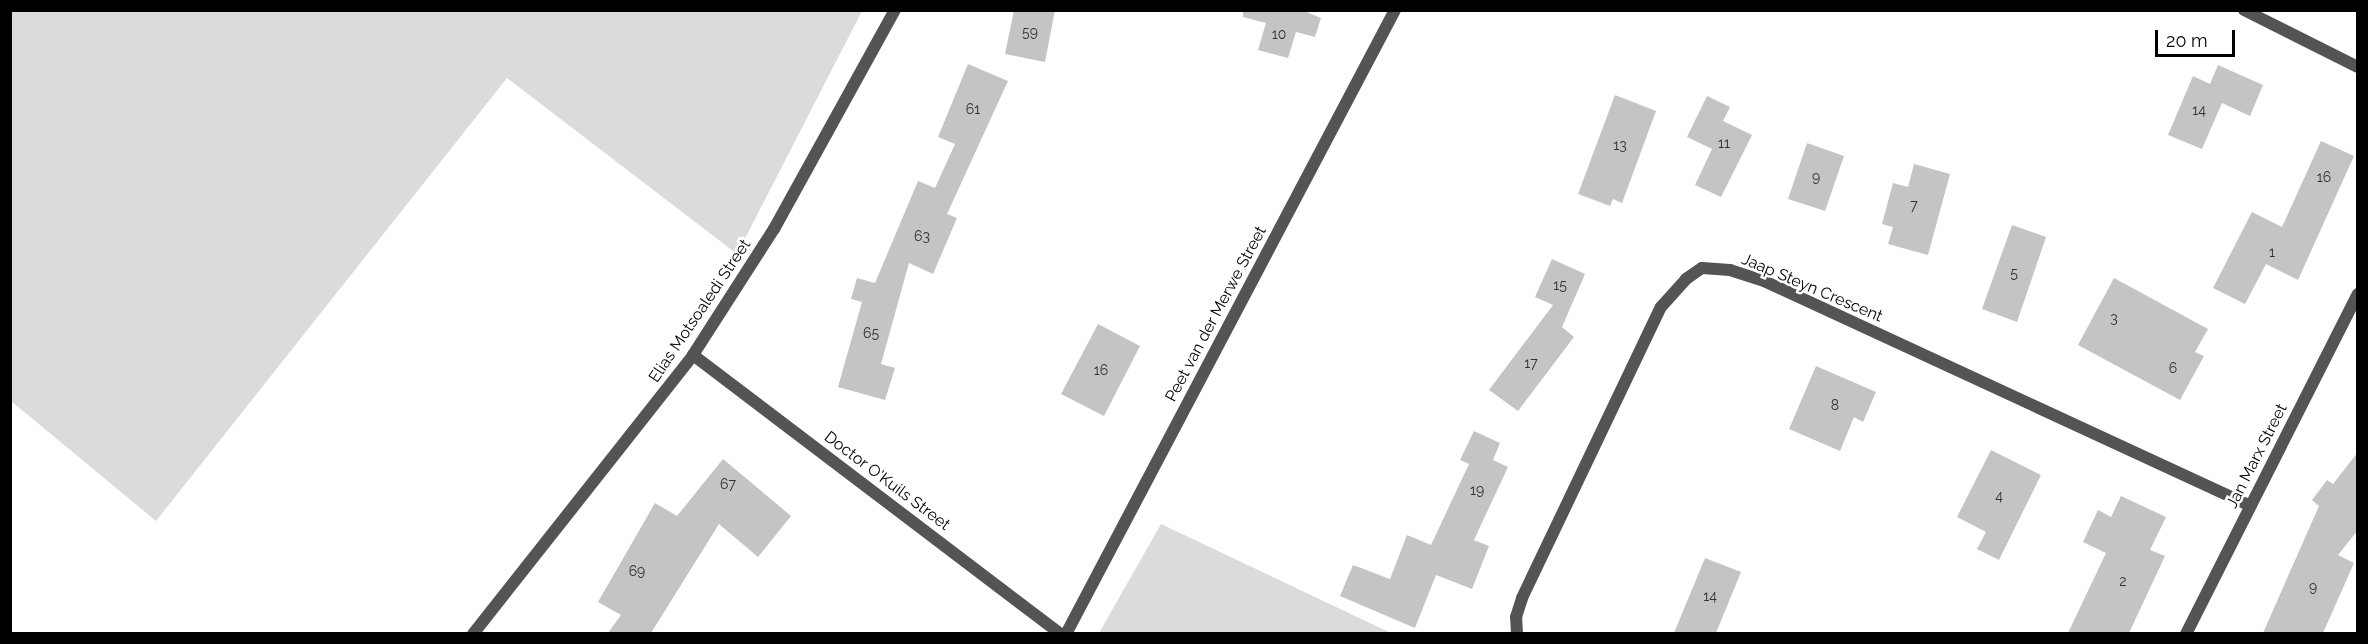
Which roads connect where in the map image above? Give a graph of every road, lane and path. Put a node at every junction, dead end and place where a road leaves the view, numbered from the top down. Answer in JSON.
{"nodes":[{"id":1,"x":895,"y":10,"type":"edge"},
{"id":2,"x":1395,"y":10,"type":"edge"},
{"id":3,"x":2244,"y":10,"type":"edge"},
{"id":4,"x":2358,"y":68,"type":"edge"},
{"id":5,"x":2358,"y":294,"type":"edge"},
{"id":6,"x":693,"y":355,"type":"junction"},
{"id":7,"x":2251,"y":506,"type":"junction"},
{"id":8,"x":473,"y":633,"type":"edge"},
{"id":9,"x":1061,"y":633,"type":"edge"},
{"id":10,"x":1066,"y":633,"type":"edge"},
{"id":11,"x":1517,"y":633,"type":"edge"},
{"id":12,"x":2186,"y":633,"type":"edge"}],
"edges":[{"from":1,"to":6,"type":"street","name":"Elias Motsoaledi Street"},
{"from":2,"to":10,"type":"street","name":"Peet van der Merwe Street"},
{"from":3,"to":4,"type":"street"},
{"from":5,"to":7,"type":"street","name":"Jan Marx Street"},
{"from":6,"to":8,"type":"street","name":"Elias Motsoaledi Street"},
{"from":6,"to":9,"type":"street","name":"Doctor O'Kuils Street"},
{"from":7,"to":11,"type":"street","name":"Jaap Steyn Crescent"},
{"from":7,"to":12,"type":"street","name":"Jan Marx Street"}]}
